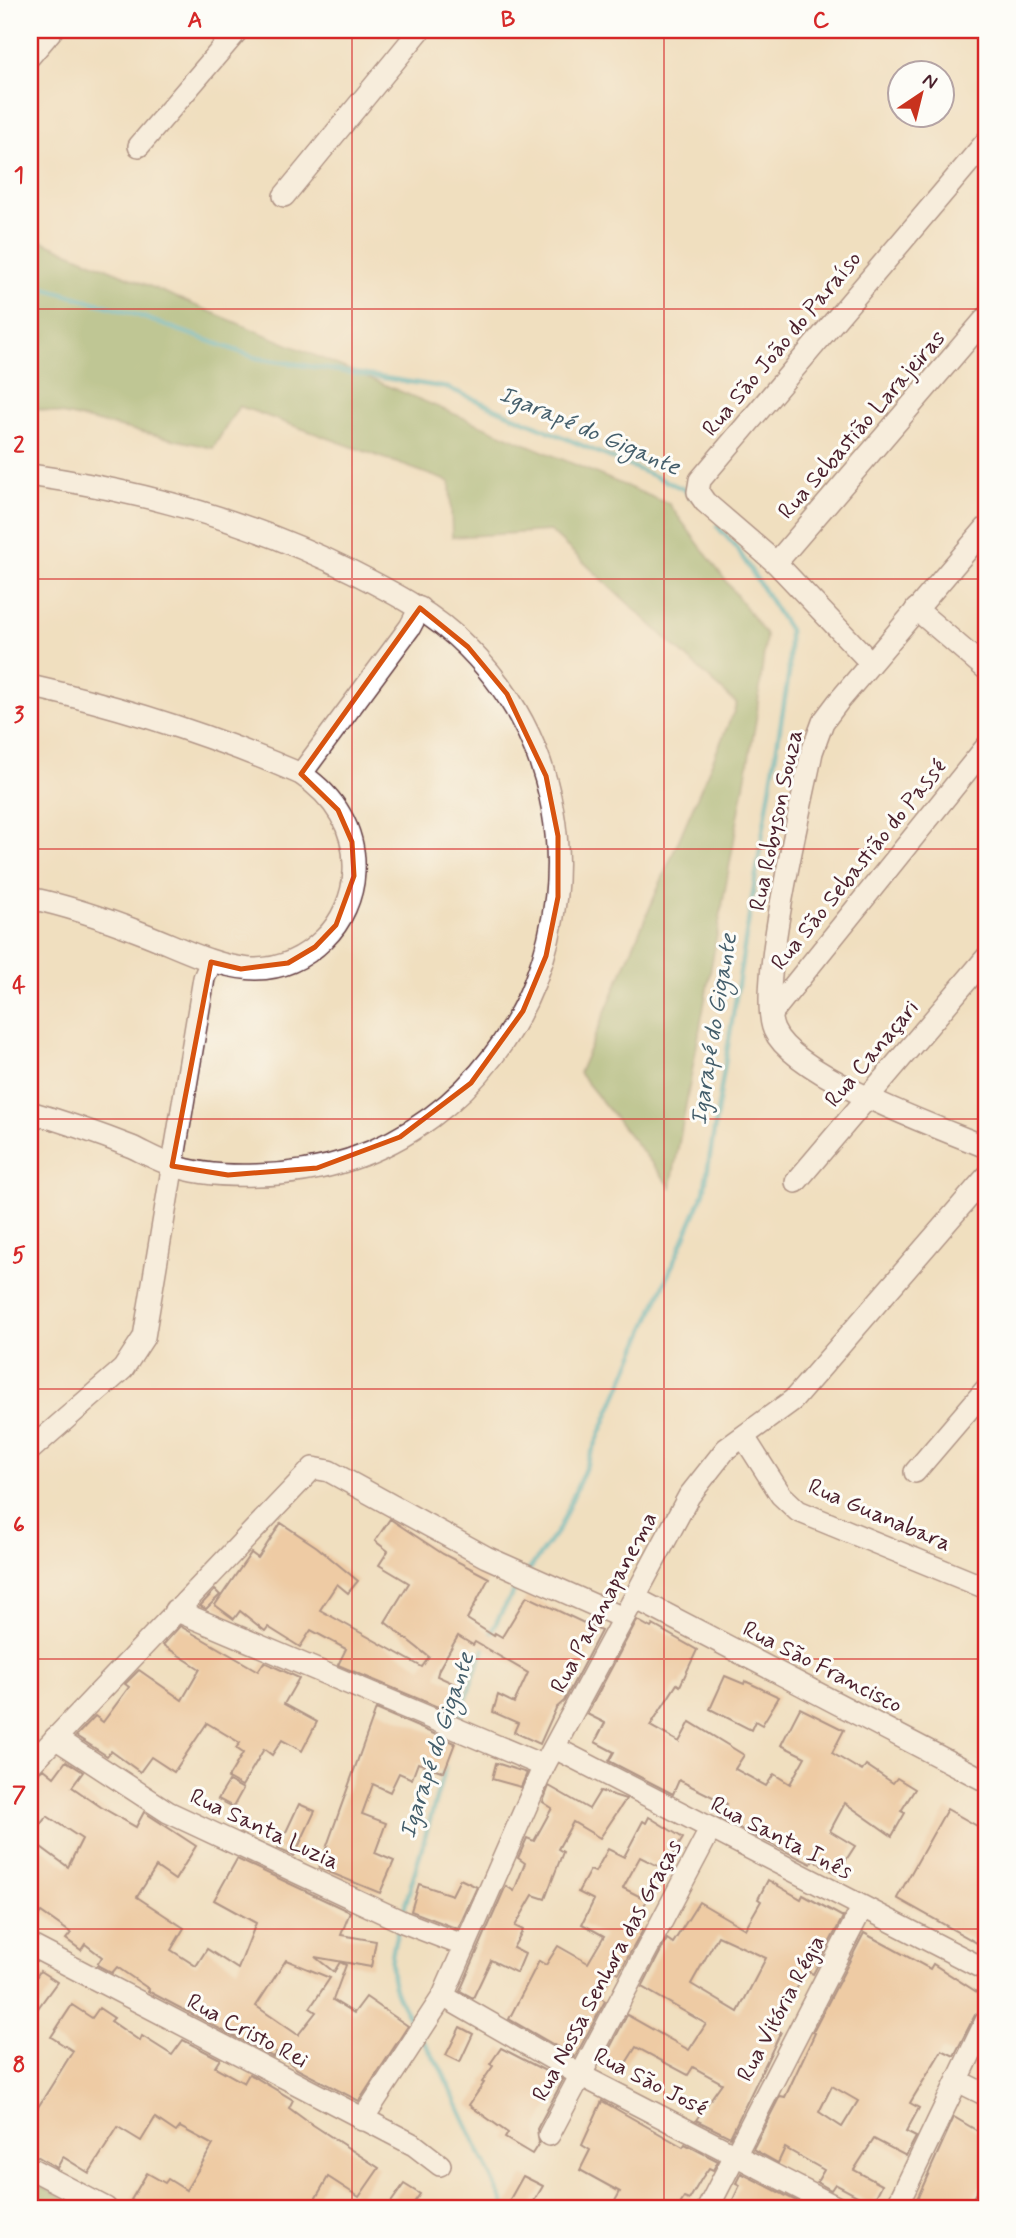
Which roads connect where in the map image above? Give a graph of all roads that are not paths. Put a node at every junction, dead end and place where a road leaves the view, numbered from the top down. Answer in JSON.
{"nodes":[{"id":1,"x":52,"y":30,"type":"edge"},
{"id":2,"x":238,"y":30,"type":"edge"},
{"id":3,"x":421,"y":30,"type":"edge"},
{"id":4,"x":30,"y":55,"type":"edge"},
{"id":5,"x":986,"y":142,"type":"edge"},
{"id":6,"x":139,"y":146,"type":"dead end"},
{"id":7,"x":284,"y":197,"type":"dead end"},
{"id":8,"x":986,"y":318,"type":"edge"},
{"id":9,"x":30,"y":475,"type":"edge"},
{"id":10,"x":986,"y":528,"type":"edge"},
{"id":11,"x":776,"y":563,"type":"junction"},
{"id":12,"x":420,"y":608,"type":"junction"},
{"id":13,"x":916,"y":609,"type":"junction"},
{"id":14,"x":870,"y":662,"type":"junction"},
{"id":15,"x":986,"y":669,"type":"edge"},
{"id":16,"x":30,"y":687,"type":"edge"},
{"id":17,"x":986,"y":747,"type":"edge"},
{"id":18,"x":301,"y":774,"type":"junction"},
{"id":19,"x":30,"y":898,"type":"edge"},
{"id":20,"x":986,"y":958,"type":"edge"},
{"id":21,"x":211,"y":962,"type":"junction"},
{"id":22,"x":771,"y":1014,"type":"junction"},
{"id":23,"x":867,"y":1098,"type":"junction"},
{"id":24,"x":30,"y":1112,"type":"edge"},
{"id":25,"x":986,"y":1147,"type":"edge"},
{"id":26,"x":172,"y":1166,"type":"junction"},
{"id":27,"x":986,"y":1177,"type":"edge"},
{"id":28,"x":796,"y":1182,"type":"dead end"},
{"id":29,"x":986,"y":1389,"type":"edge"},
{"id":30,"x":744,"y":1437,"type":"junction"},
{"id":31,"x":30,"y":1450,"type":"edge"},
{"id":32,"x":915,"y":1472,"type":"dead end"},
{"id":33,"x":986,"y":1588,"type":"edge"},
{"id":34,"x":635,"y":1598,"type":"junction"},
{"id":35,"x":175,"y":1610,"type":"junction"},
{"id":36,"x":623,"y":1618,"type":"junction"},
{"id":37,"x":55,"y":1738,"type":"junction"},
{"id":38,"x":550,"y":1757,"type":"junction"},
{"id":39,"x":30,"y":1765,"type":"edge"},
{"id":40,"x":986,"y":1781,"type":"edge"},
{"id":41,"x":710,"y":1830,"type":"junction"},
{"id":42,"x":862,"y":1908,"type":"junction"},
{"id":43,"x":30,"y":1945,"type":"edge"},
{"id":44,"x":465,"y":1946,"type":"junction"},
{"id":45,"x":986,"y":1970,"type":"edge"},
{"id":46,"x":443,"y":1996,"type":"junction"},
{"id":47,"x":986,"y":2021,"type":"edge"},
{"id":48,"x":582,"y":2076,"type":"junction"},
{"id":49,"x":958,"y":2081,"type":"junction"},
{"id":50,"x":986,"y":2095,"type":"edge"},
{"id":51,"x":362,"y":2120,"type":"junction"},
{"id":52,"x":549,"y":2135,"type":"dead end"},
{"id":53,"x":734,"y":2153,"type":"junction"},
{"id":54,"x":440,"y":2165,"type":"dead end"},
{"id":55,"x":30,"y":2168,"type":"edge"},
{"id":56,"x":106,"y":2208,"type":"edge"},
{"id":57,"x":708,"y":2208,"type":"edge"},
{"id":58,"x":838,"y":2208,"type":"edge"},
{"id":59,"x":896,"y":2208,"type":"edge"}],
"edges":[{"from":1,"to":4,"type":"street"},
{"from":2,"to":6,"type":"street"},
{"from":3,"to":7,"type":"street"},
{"from":5,"to":11,"type":"street","name":"Rua São João do Paraíso"},
{"from":8,"to":11,"type":"street","name":"Rua Sebastião Larajeiras"},
{"from":9,"to":12,"type":"street"},
{"from":10,"to":13,"type":"street","name":"Rua Robyson Souza"},
{"from":11,"to":14,"type":"street","name":"Rua São João do Paraíso"},
{"from":12,"to":18,"type":"street"},
{"from":12,"to":26,"type":"street"},
{"from":13,"to":14,"type":"street","name":"Rua Robyson Souza"},
{"from":13,"to":15,"type":"street"},
{"from":14,"to":22,"type":"street","name":"Rua Robyson Souza"},
{"from":16,"to":18,"type":"street"},
{"from":17,"to":22,"type":"street","name":"Rua São Sebastião do Passé"},
{"from":18,"to":21,"type":"street"},
{"from":19,"to":21,"type":"street"},
{"from":20,"to":23,"type":"street","name":"Rua Canaçari"},
{"from":21,"to":26,"type":"street"},
{"from":22,"to":23,"type":"street"},
{"from":23,"to":25,"type":"street"},
{"from":23,"to":28,"type":"street","name":"Rua Canaçari"},
{"from":24,"to":26,"type":"street"},
{"from":26,"to":31,"type":"street"},
{"from":27,"to":30,"type":"street","name":"Rua Paranapanema"},
{"from":29,"to":32,"type":"street"},
{"from":30,"to":33,"type":"street","name":"Rua Guanabara"},
{"from":30,"to":34,"type":"street","name":"Rua Paranapanema"},
{"from":34,"to":36,"type":"street","name":"Rua Paranapanema"},
{"from":34,"to":40,"type":"street","name":"Rua São Francisco"},
{"from":35,"to":36,"type":"street"},
{"from":35,"to":37,"type":"street"},
{"from":35,"to":38,"type":"street","name":"Rua Santa Inês"},
{"from":36,"to":38,"type":"street","name":"Rua Paranapanema"},
{"from":37,"to":39,"type":"street"},
{"from":37,"to":44,"type":"street","name":"Rua Santa Luzia"},
{"from":38,"to":41,"type":"street","name":"Rua Santa Inês"},
{"from":38,"to":44,"type":"street","name":"Rua Paranapanema"},
{"from":41,"to":42,"type":"street","name":"Rua Santa Inês"},
{"from":41,"to":48,"type":"street","name":"Rua Nossa Senhora das Graças"},
{"from":42,"to":45,"type":"street","name":"Rua Santa Inês"},
{"from":42,"to":53,"type":"street","name":"Rua Vitória Régia"},
{"from":43,"to":51,"type":"street","name":"Rua Cristo Rei"},
{"from":44,"to":46,"type":"street","name":"Rua Paranapanema"},
{"from":46,"to":48,"type":"street","name":"Rua São José"},
{"from":46,"to":51,"type":"street","name":"Rua Paranapanema"},
{"from":47,"to":49,"type":"street"},
{"from":48,"to":52,"type":"street","name":"Rua Nossa Senhora das Graças"},
{"from":48,"to":53,"type":"street","name":"Rua São José"},
{"from":49,"to":50,"type":"street"},
{"from":49,"to":59,"type":"street"},
{"from":51,"to":54,"type":"street","name":"Rua Cristo Rei"},
{"from":53,"to":57,"type":"street","name":"Rua Vitória Régia"},
{"from":53,"to":58,"type":"street","name":"Rua São José"},
{"from":55,"to":56,"type":"street"}]}
